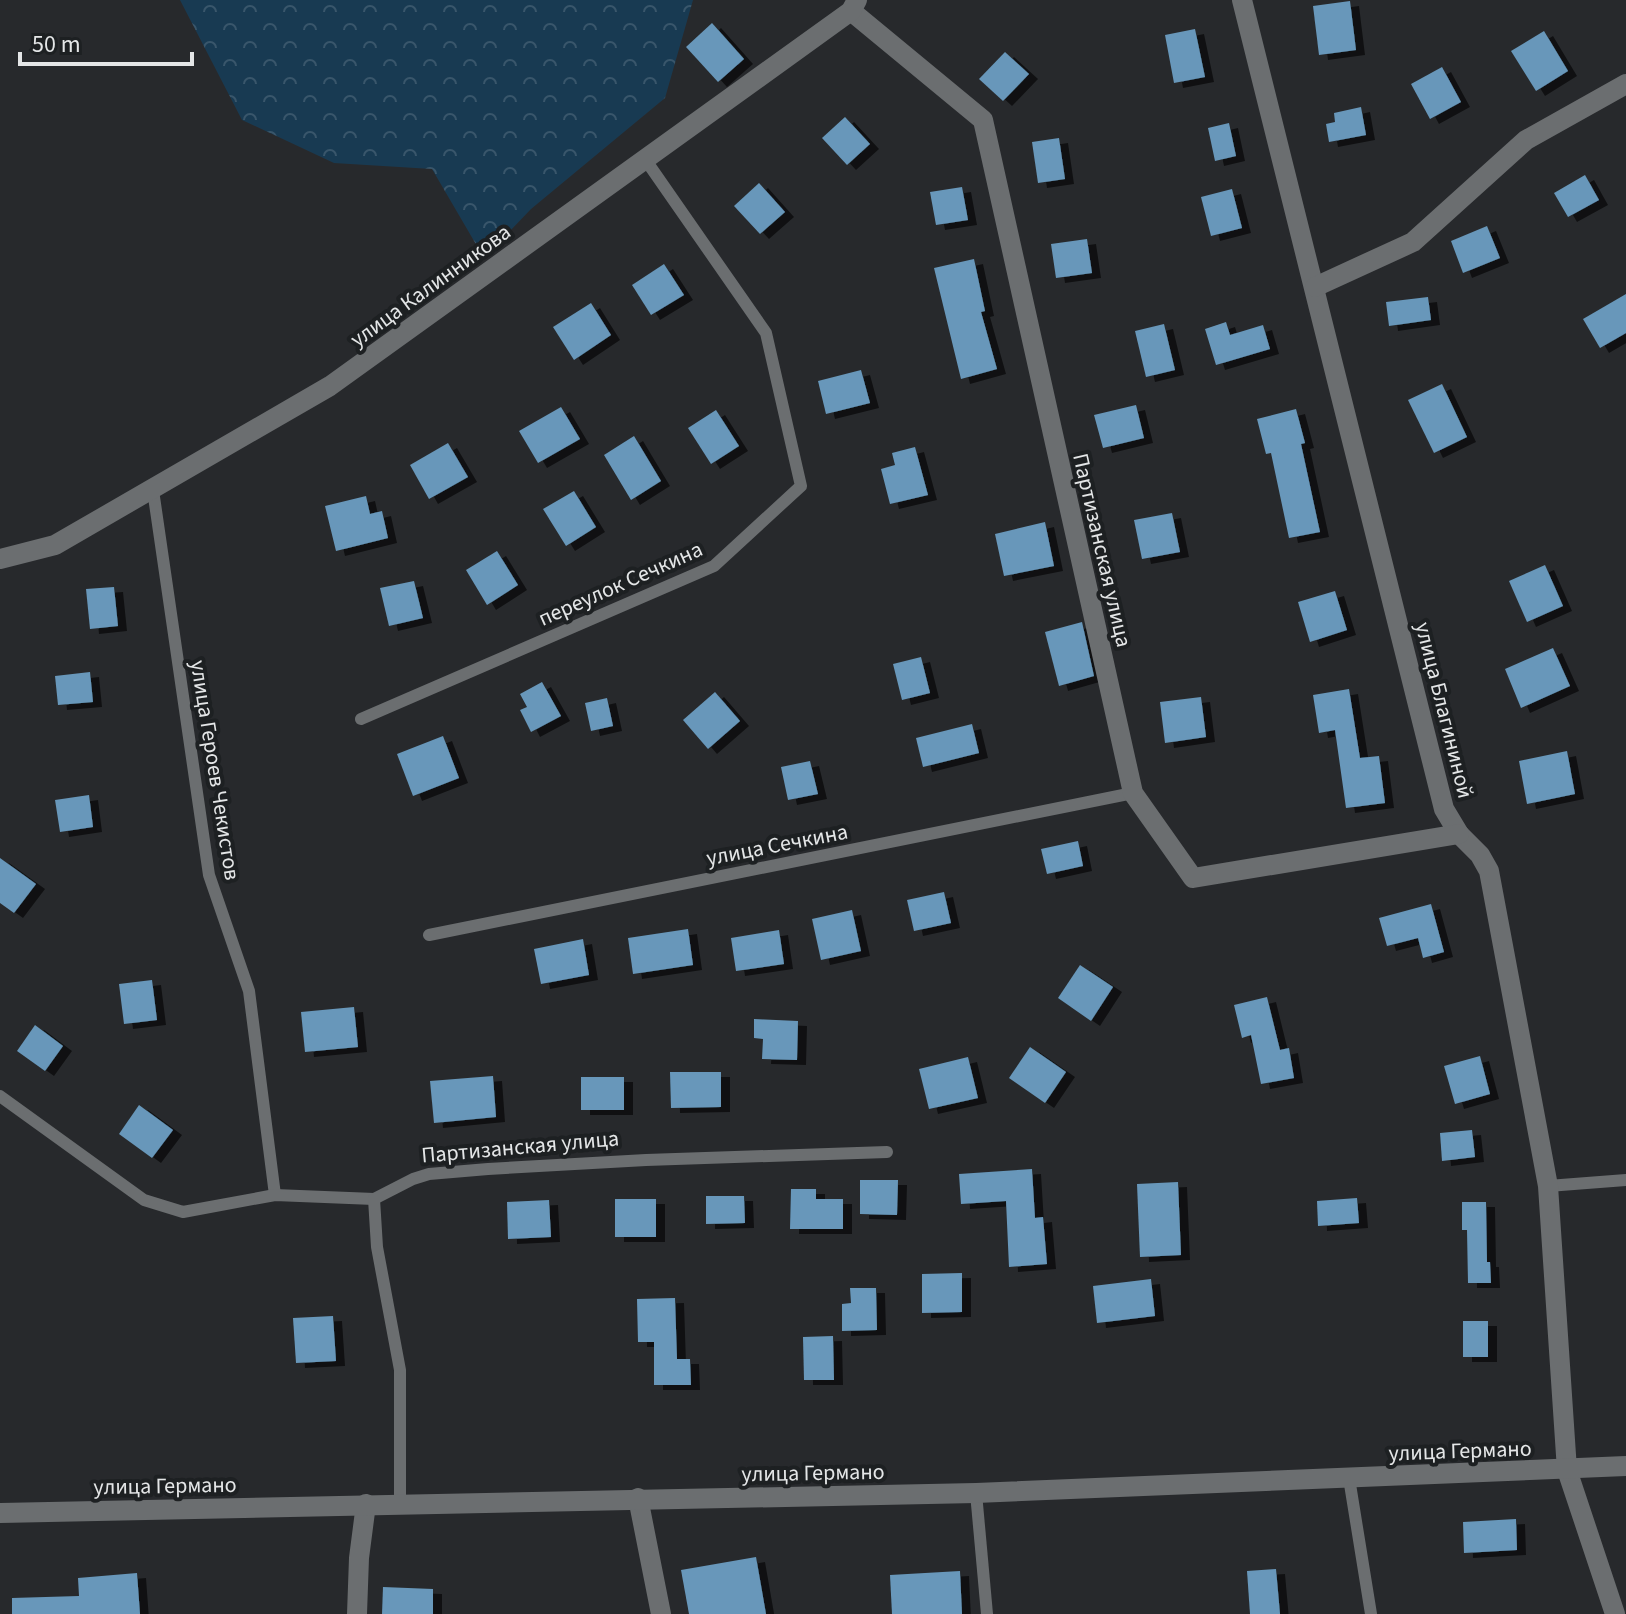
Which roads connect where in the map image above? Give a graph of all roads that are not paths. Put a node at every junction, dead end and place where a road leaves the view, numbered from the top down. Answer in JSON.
{"nodes":[{"id":1,"x":1242,"y":0,"type":"edge"},
{"id":2,"x":854,"y":5,"type":"edge"},
{"id":3,"x":1626,"y":84,"type":"edge"},
{"id":4,"x":645,"y":159,"type":"junction"},
{"id":5,"x":1315,"y":287,"type":"junction"},
{"id":6,"x":153,"y":490,"type":"junction"},
{"id":7,"x":0,"y":559,"type":"edge"},
{"id":8,"x":361,"y":719,"type":"dead end"},
{"id":9,"x":1133,"y":793,"type":"junction"},
{"id":10,"x":1459,"y":834,"type":"junction"},
{"id":11,"x":429,"y":935,"type":"dead end"},
{"id":12,"x":0,"y":1096,"type":"edge"},
{"id":13,"x":887,"y":1152,"type":"dead end"},
{"id":14,"x":1626,"y":1180,"type":"edge"},
{"id":15,"x":1548,"y":1186,"type":"junction"},
{"id":16,"x":275,"y":1195,"type":"junction"},
{"id":17,"x":374,"y":1199,"type":"junction"},
{"id":18,"x":1626,"y":1466,"type":"edge"},
{"id":19,"x":1567,"y":1470,"type":"junction"},
{"id":20,"x":1349,"y":1478,"type":"junction"},
{"id":21,"x":976,"y":1493,"type":"junction"},
{"id":22,"x":638,"y":1498,"type":"junction"},
{"id":23,"x":366,"y":1504,"type":"junction"},
{"id":24,"x":400,"y":1504,"type":"junction"},
{"id":25,"x":0,"y":1513,"type":"edge"},
{"id":26,"x":357,"y":1614,"type":"edge"},
{"id":27,"x":661,"y":1614,"type":"edge"},
{"id":28,"x":987,"y":1614,"type":"edge"},
{"id":29,"x":1371,"y":1614,"type":"edge"},
{"id":30,"x":1615,"y":1614,"type":"edge"}],
"edges":[{"from":1,"to":5,"type":"street","name":"улица Благининой"},
{"from":2,"to":4,"type":"street","name":"улица Калинникова"},
{"from":2,"to":9,"type":"street","name":"Партизанская улица"},
{"from":3,"to":5,"type":"street"},
{"from":4,"to":6,"type":"street","name":"улица Калинникова"},
{"from":4,"to":8,"type":"lane","name":"переулок Сечкина"},
{"from":5,"to":10,"type":"street","name":"улица Благининой"},
{"from":6,"to":7,"type":"street","name":"улица Калинникова"},
{"from":6,"to":16,"type":"lane","name":"улица Героев Чекистов"},
{"from":9,"to":10,"type":"street","name":"Партизанская улица"},
{"from":9,"to":11,"type":"lane","name":"улица Сечкина"},
{"from":10,"to":15,"type":"street","name":"улица Благининой"},
{"from":12,"to":16,"type":"lane"},
{"from":13,"to":17,"type":"lane","name":"Партизанская улица"},
{"from":14,"to":15,"type":"lane"},
{"from":15,"to":19,"type":"street","name":"улица Благининой"},
{"from":16,"to":17,"type":"lane"},
{"from":17,"to":24,"type":"lane"},
{"from":18,"to":19,"type":"street","name":"улица Германо"},
{"from":19,"to":20,"type":"street","name":"улица Германо"},
{"from":19,"to":30,"type":"street","name":"улица Благининой"},
{"from":20,"to":21,"type":"street","name":"улица Германо"},
{"from":20,"to":29,"type":"lane"},
{"from":21,"to":22,"type":"street","name":"улица Германо"},
{"from":21,"to":28,"type":"lane"},
{"from":22,"to":24,"type":"street","name":"улица Германо"},
{"from":22,"to":27,"type":"street"},
{"from":23,"to":24,"type":"street","name":"улица Германо"},
{"from":23,"to":25,"type":"street","name":"улица Германо"},
{"from":23,"to":26,"type":"street"}]}
